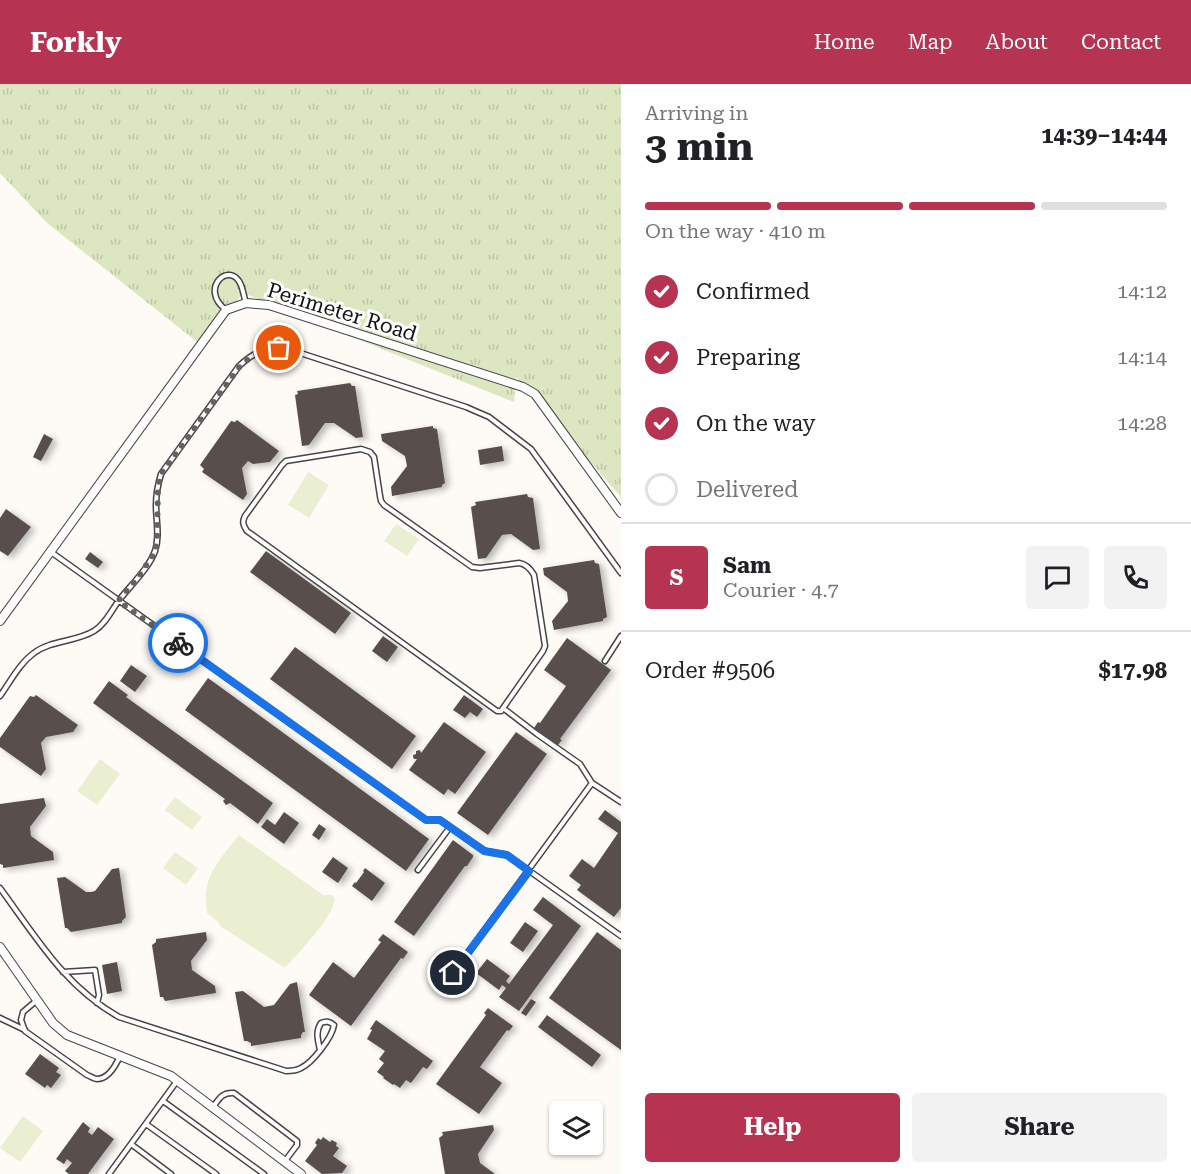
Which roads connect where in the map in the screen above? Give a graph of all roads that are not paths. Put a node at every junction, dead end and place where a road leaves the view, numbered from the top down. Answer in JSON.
{"nodes":[{"id":1,"x":246,"y":303,"type":"junction"},
{"id":2,"x":226,"y":310,"type":"junction"},
{"id":3,"x":621,"y":513,"type":"edge"},
{"id":4,"x":50,"y":552,"type":"junction"},
{"id":5,"x":621,"y":573,"type":"edge"},
{"id":6,"x":118,"y":601,"type":"junction"},
{"id":7,"x":0,"y":621,"type":"edge"},
{"id":8,"x":621,"y":636,"type":"edge"},
{"id":9,"x":605,"y":661,"type":"dead end"},
{"id":10,"x":0,"y":696,"type":"edge"},
{"id":11,"x":503,"y":708,"type":"junction"},
{"id":12,"x":592,"y":783,"type":"junction"},
{"id":13,"x":621,"y":802,"type":"edge"},
{"id":14,"x":450,"y":827,"type":"junction"},
{"id":15,"x":418,"y":870,"type":"dead end"},
{"id":16,"x":529,"y":871,"type":"junction"},
{"id":17,"x":0,"y":888,"type":"edge"},
{"id":18,"x":621,"y":936,"type":"edge"},
{"id":19,"x":0,"y":947,"type":"edge"},
{"id":20,"x":62,"y":972,"type":"junction"},
{"id":21,"x":453,"y":973,"type":"dead end"},
{"id":22,"x":38,"y":1000,"type":"junction"},
{"id":23,"x":97,"y":1003,"type":"junction"},
{"id":24,"x":0,"y":1018,"type":"edge"},
{"id":25,"x":25,"y":1031,"type":"junction"},
{"id":26,"x":320,"y":1050,"type":"junction"},
{"id":27,"x":120,"y":1055,"type":"junction"},
{"id":28,"x":177,"y":1081,"type":"junction"},
{"id":29,"x":163,"y":1101,"type":"junction"},
{"id":30,"x":213,"y":1107,"type":"junction"},
{"id":31,"x":146,"y":1124,"type":"junction"},
{"id":32,"x":131,"y":1144,"type":"junction"},
{"id":33,"x":285,"y":1162,"type":"junction"},
{"id":34,"x":109,"y":1174,"type":"edge"},
{"id":35,"x":171,"y":1174,"type":"edge"},
{"id":36,"x":214,"y":1174,"type":"edge"},
{"id":37,"x":264,"y":1174,"type":"edge"},
{"id":38,"x":301,"y":1174,"type":"edge"}],
"edges":[{"from":1,"to":2,"type":"street","name":"Perimeter Road"},
{"from":1,"to":2,"type":"lane"},
{"from":1,"to":3,"type":"street","name":"Perimeter Road"},
{"from":2,"to":4,"type":"street"},
{"from":4,"to":6,"type":"lane"},
{"from":4,"to":7,"type":"street"},
{"from":5,"to":6,"type":"lane"},
{"from":6,"to":10,"type":"lane"},
{"from":6,"to":14,"type":"lane"},
{"from":8,"to":9,"type":"lane"},
{"from":11,"to":11,"type":"lane"},
{"from":11,"to":12,"type":"lane"},
{"from":12,"to":13,"type":"lane"},
{"from":12,"to":16,"type":"lane"},
{"from":14,"to":15,"type":"lane"},
{"from":14,"to":16,"type":"lane"},
{"from":16,"to":18,"type":"lane"},
{"from":16,"to":21,"type":"lane"},
{"from":17,"to":20,"type":"lane"},
{"from":19,"to":22,"type":"street"},
{"from":20,"to":23,"type":"lane"},
{"from":20,"to":23,"type":"lane"},
{"from":22,"to":25,"type":"lane"},
{"from":22,"to":27,"type":"street"},
{"from":23,"to":26,"type":"lane"},
{"from":24,"to":25,"type":"lane"},
{"from":25,"to":27,"type":"lane"},
{"from":26,"to":26,"type":"lane"},
{"from":27,"to":28,"type":"street"},
{"from":28,"to":29,"type":"lane"},
{"from":28,"to":30,"type":"street"},
{"from":29,"to":31,"type":"lane"},
{"from":29,"to":37,"type":"lane"},
{"from":30,"to":33,"type":"street"},
{"from":30,"to":33,"type":"lane"},
{"from":31,"to":32,"type":"lane"},
{"from":31,"to":36,"type":"lane"},
{"from":32,"to":34,"type":"lane"},
{"from":32,"to":35,"type":"lane"},
{"from":33,"to":38,"type":"street"}]}
